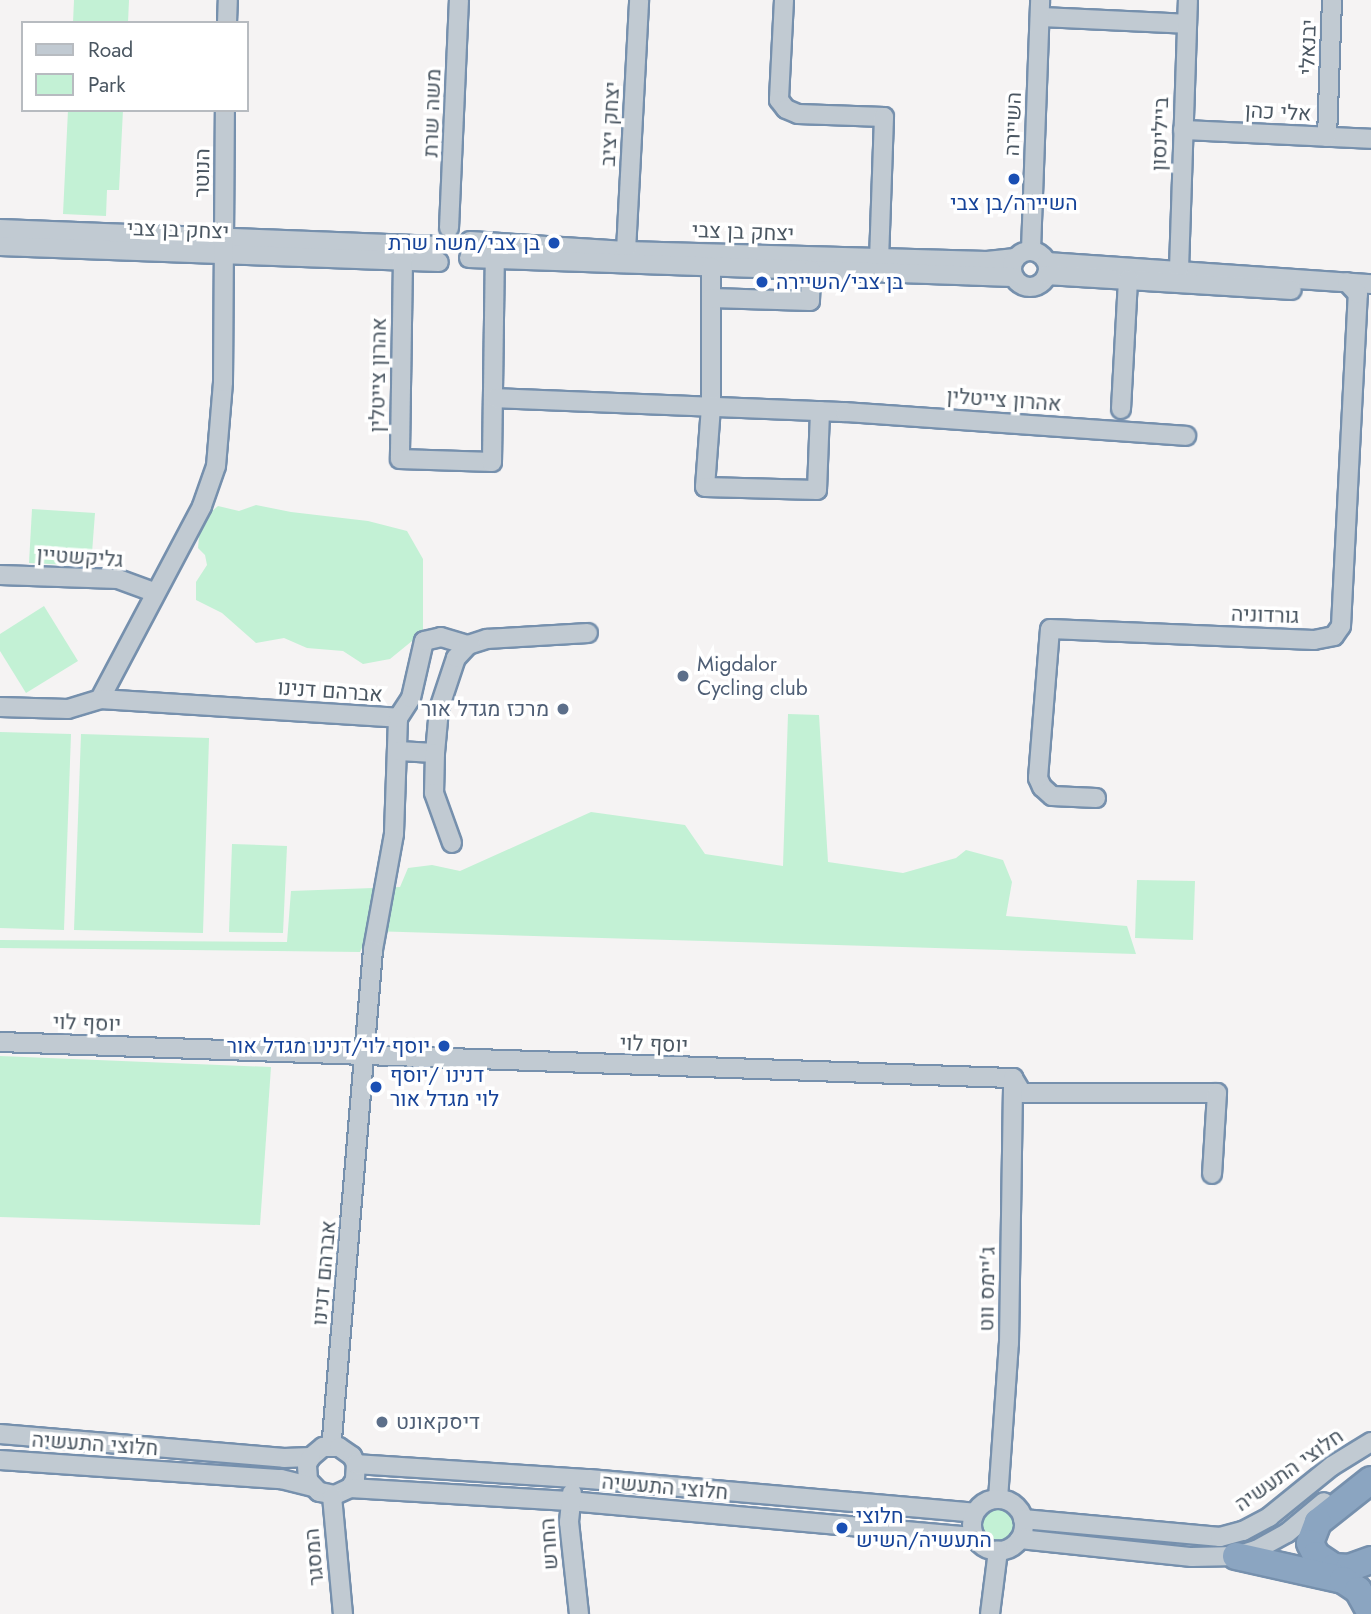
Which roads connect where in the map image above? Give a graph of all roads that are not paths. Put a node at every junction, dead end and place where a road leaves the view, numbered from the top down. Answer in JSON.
{"nodes":[{"id":1,"x":228,"y":0,"type":"edge"},
{"id":2,"x":459,"y":0,"type":"edge"},
{"id":3,"x":639,"y":0,"type":"edge"},
{"id":4,"x":784,"y":0,"type":"edge"},
{"id":5,"x":1188,"y":0,"type":"edge"},
{"id":6,"x":1332,"y":0,"type":"edge"},
{"id":7,"x":1040,"y":8,"type":"edge"},
{"id":8,"x":227,"y":21,"type":"edge"},
{"id":9,"x":1187,"y":24,"type":"junction"},
{"id":10,"x":226,"y":112,"type":"edge"},
{"id":11,"x":1183,"y":130,"type":"junction"},
{"id":12,"x":1327,"y":137,"type":"junction"},
{"id":13,"x":1371,"y":139,"type":"edge"},
{"id":14,"x":449,"y":228,"type":"junction"},
{"id":15,"x":0,"y":229,"type":"edge"},
{"id":16,"x":0,"y":246,"type":"edge"},
{"id":17,"x":223,"y":246,"type":"junction"},
{"id":18,"x":470,"y":250,"type":"junction"},
{"id":19,"x":626,"y":251,"type":"junction"},
{"id":20,"x":436,"y":254,"type":"junction"},
{"id":21,"x":1023,"y":254,"type":"junction"},
{"id":22,"x":879,"y":258,"type":"junction"},
{"id":23,"x":495,"y":259,"type":"junction"},
{"id":24,"x":403,"y":260,"type":"junction"},
{"id":25,"x":710,"y":267,"type":"junction"},
{"id":26,"x":1047,"y":268,"type":"junction"},
{"id":27,"x":811,"y":270,"type":"junction"},
{"id":28,"x":1179,"y":270,"type":"junction"},
{"id":29,"x":1013,"y":277,"type":"junction"},
{"id":30,"x":1128,"y":279,"type":"junction"},
{"id":31,"x":1362,"y":289,"type":"edge"},
{"id":32,"x":711,"y":298,"type":"junction"},
{"id":33,"x":495,"y":398,"type":"junction"},
{"id":34,"x":711,"y":407,"type":"junction"},
{"id":35,"x":1121,"y":409,"type":"dead end"},
{"id":36,"x":820,"y":411,"type":"junction"},
{"id":37,"x":1186,"y":436,"type":"dead end"},
{"id":38,"x":0,"y":575,"type":"edge"},
{"id":39,"x":156,"y":593,"type":"junction"},
{"id":40,"x":588,"y":633,"type":"dead end"},
{"id":41,"x":468,"y":645,"type":"junction"},
{"id":42,"x":100,"y":699,"type":"junction"},
{"id":43,"x":0,"y":707,"type":"edge"},
{"id":44,"x":398,"y":718,"type":"junction"},
{"id":45,"x":398,"y":751,"type":"junction"},
{"id":46,"x":435,"y":753,"type":"junction"},
{"id":47,"x":1096,"y":798,"type":"dead end"},
{"id":48,"x":452,"y":843,"type":"dead end"},
{"id":49,"x":0,"y":1042,"type":"edge"},
{"id":50,"x":366,"y":1057,"type":"junction"},
{"id":51,"x":1013,"y":1078,"type":"junction"},
{"id":52,"x":1212,"y":1174,"type":"dead end"},
{"id":53,"x":0,"y":1434,"type":"edge"},
{"id":54,"x":1371,"y":1443,"type":"edge"},
{"id":55,"x":331,"y":1446,"type":"junction"},
{"id":56,"x":310,"y":1457,"type":"junction"},
{"id":57,"x":0,"y":1460,"type":"edge"},
{"id":58,"x":1371,"y":1462,"type":"edge"},
{"id":59,"x":356,"y":1464,"type":"junction"},
{"id":60,"x":1371,"y":1478,"type":"edge"},
{"id":61,"x":589,"y":1479,"type":"junction"},
{"id":62,"x":312,"y":1487,"type":"junction"},
{"id":63,"x":350,"y":1488,"type":"junction"},
{"id":64,"x":332,"y":1496,"type":"junction"},
{"id":65,"x":998,"y":1499,"type":"junction"},
{"id":66,"x":569,"y":1501,"type":"junction"},
{"id":67,"x":1324,"y":1501,"type":"junction"},
{"id":68,"x":975,"y":1513,"type":"junction"},
{"id":69,"x":1023,"y":1519,"type":"junction"},
{"id":70,"x":975,"y":1537,"type":"junction"},
{"id":71,"x":1020,"y":1539,"type":"junction"},
{"id":72,"x":998,"y":1551,"type":"junction"},
{"id":73,"x":1236,"y":1556,"type":"junction"},
{"id":74,"x":1371,"y":1560,"type":"edge"},
{"id":75,"x":1371,"y":1613,"type":"edge"},
{"id":76,"x":343,"y":1614,"type":"edge"},
{"id":77,"x":579,"y":1614,"type":"edge"},
{"id":78,"x":990,"y":1614,"type":"edge"}],
"edges":[{"from":1,"to":8,"type":"street"},
{"from":2,"to":14,"type":"street","name":"משה שרת"},
{"from":3,"to":19,"type":"street","name":"יצחק יציב"},
{"from":4,"to":22,"type":"street"},
{"from":5,"to":9,"type":"street","name":"ביילינסון"},
{"from":6,"to":12,"type":"street","name":"יבנאלי"},
{"from":7,"to":9,"type":"street"},
{"from":7,"to":21,"type":"street","name":"השיירה"},
{"from":9,"to":11,"type":"street","name":"ביילינסון"},
{"from":10,"to":17,"type":"street","name":"הנוטר"},
{"from":11,"to":12,"type":"street","name":"אלי כהן"},
{"from":11,"to":28,"type":"street","name":"ביילינסון"},
{"from":12,"to":13,"type":"street","name":"אלי כהן"},
{"from":14,"to":18,"type":"street"},
{"from":14,"to":20,"type":"street"},
{"from":15,"to":17,"type":"street","name":"יצחק בן צבי"},
{"from":16,"to":17,"type":"street","name":"יצחק בן צבי"},
{"from":17,"to":20,"type":"street","name":"יצחק בן צבי"},
{"from":17,"to":24,"type":"street","name":"יצחק בן צבי"},
{"from":17,"to":39,"type":"street"},
{"from":18,"to":19,"type":"street","name":"יצחק בן צבי"},
{"from":18,"to":20,"type":"street"},
{"from":18,"to":23,"type":"street","name":"יצחק בן צבי"},
{"from":19,"to":22,"type":"street","name":"יצחק בן צבי"},
{"from":20,"to":24,"type":"street","name":"יצחק בן צבי"},
{"from":21,"to":22,"type":"street","name":"יצחק בן צבי"},
{"from":21,"to":26,"type":"street"},
{"from":21,"to":29,"type":"street"},
{"from":23,"to":25,"type":"street","name":"יצחק בן צבי"},
{"from":23,"to":33,"type":"street","name":"אהרון צייטלין"},
{"from":24,"to":33,"type":"street","name":"אהרון צייטלין"},
{"from":25,"to":27,"type":"street","name":"יצחק בן צבי"},
{"from":25,"to":32,"type":"street"},
{"from":26,"to":28,"type":"street"},
{"from":26,"to":29,"type":"street"},
{"from":26,"to":30,"type":"street"},
{"from":27,"to":29,"type":"street","name":"יצחק בן צבי"},
{"from":27,"to":32,"type":"street"},
{"from":28,"to":31,"type":"street"},
{"from":30,"to":31,"type":"street"},
{"from":30,"to":35,"type":"street"},
{"from":31,"to":47,"type":"street","name":"גורדוניה"},
{"from":32,"to":34,"type":"street"},
{"from":33,"to":34,"type":"street","name":"אהרון צייטלין"},
{"from":34,"to":36,"type":"street","name":"אהרון צייטלין"},
{"from":34,"to":36,"type":"street"},
{"from":36,"to":37,"type":"street","name":"אהרון צייטלין"},
{"from":38,"to":39,"type":"street","name":"גליקשטיין"},
{"from":39,"to":42,"type":"street"},
{"from":40,"to":41,"type":"street"},
{"from":41,"to":44,"type":"street"},
{"from":41,"to":46,"type":"street"},
{"from":42,"to":43,"type":"street"},
{"from":42,"to":44,"type":"street","name":"אברהם דנינו"},
{"from":44,"to":45,"type":"street","name":"אברהם דנינו"},
{"from":45,"to":46,"type":"street"},
{"from":45,"to":50,"type":"street","name":"אברהם דנינו"},
{"from":46,"to":48,"type":"street"},
{"from":49,"to":50,"type":"street","name":"יוסף לוי"},
{"from":50,"to":51,"type":"street","name":"יוסף לוי"},
{"from":50,"to":55,"type":"street","name":"אברהם דנינו"},
{"from":51,"to":52,"type":"street","name":"יוסף לוי"},
{"from":51,"to":65,"type":"street","name":"ג'יימס ווט"},
{"from":53,"to":56,"type":"street","name":"חלוצי התעשיה"},
{"from":54,"to":69,"type":"street","name":"חלוצי התעשיה"},
{"from":55,"to":56,"type":"street","name":"חלוצי התעשיה"},
{"from":55,"to":59,"type":"street"},
{"from":56,"to":62,"type":"street"},
{"from":57,"to":62,"type":"street","name":"חלוצי התעשיה"},
{"from":58,"to":67,"type":"highway"},
{"from":59,"to":61,"type":"street","name":"חלוצי התעשיה"},
{"from":59,"to":63,"type":"street"},
{"from":60,"to":67,"type":"street"},
{"from":60,"to":74,"type":"highway"},
{"from":61,"to":66,"type":"street","name":"החרש"},
{"from":61,"to":68,"type":"street","name":"חלוצי התעשיה"},
{"from":62,"to":64,"type":"street","name":"חלוצי התעשיה"},
{"from":63,"to":64,"type":"street","name":"חלוצי התעשיה"},
{"from":63,"to":66,"type":"street","name":"חלוצי התעשיה"},
{"from":64,"to":76,"type":"street","name":"המסגר"},
{"from":65,"to":68,"type":"street"},
{"from":65,"to":69,"type":"street"},
{"from":66,"to":70,"type":"street","name":"חלוצי התעשיה"},
{"from":66,"to":77,"type":"street","name":"החרש"},
{"from":67,"to":73,"type":"street"},
{"from":68,"to":70,"type":"street"},
{"from":69,"to":71,"type":"street"},
{"from":70,"to":72,"type":"street","name":"חלוצי התעשיה"},
{"from":71,"to":72,"type":"street"},
{"from":71,"to":73,"type":"street"},
{"from":72,"to":78,"type":"street"},
{"from":73,"to":75,"type":"highway"}]}
